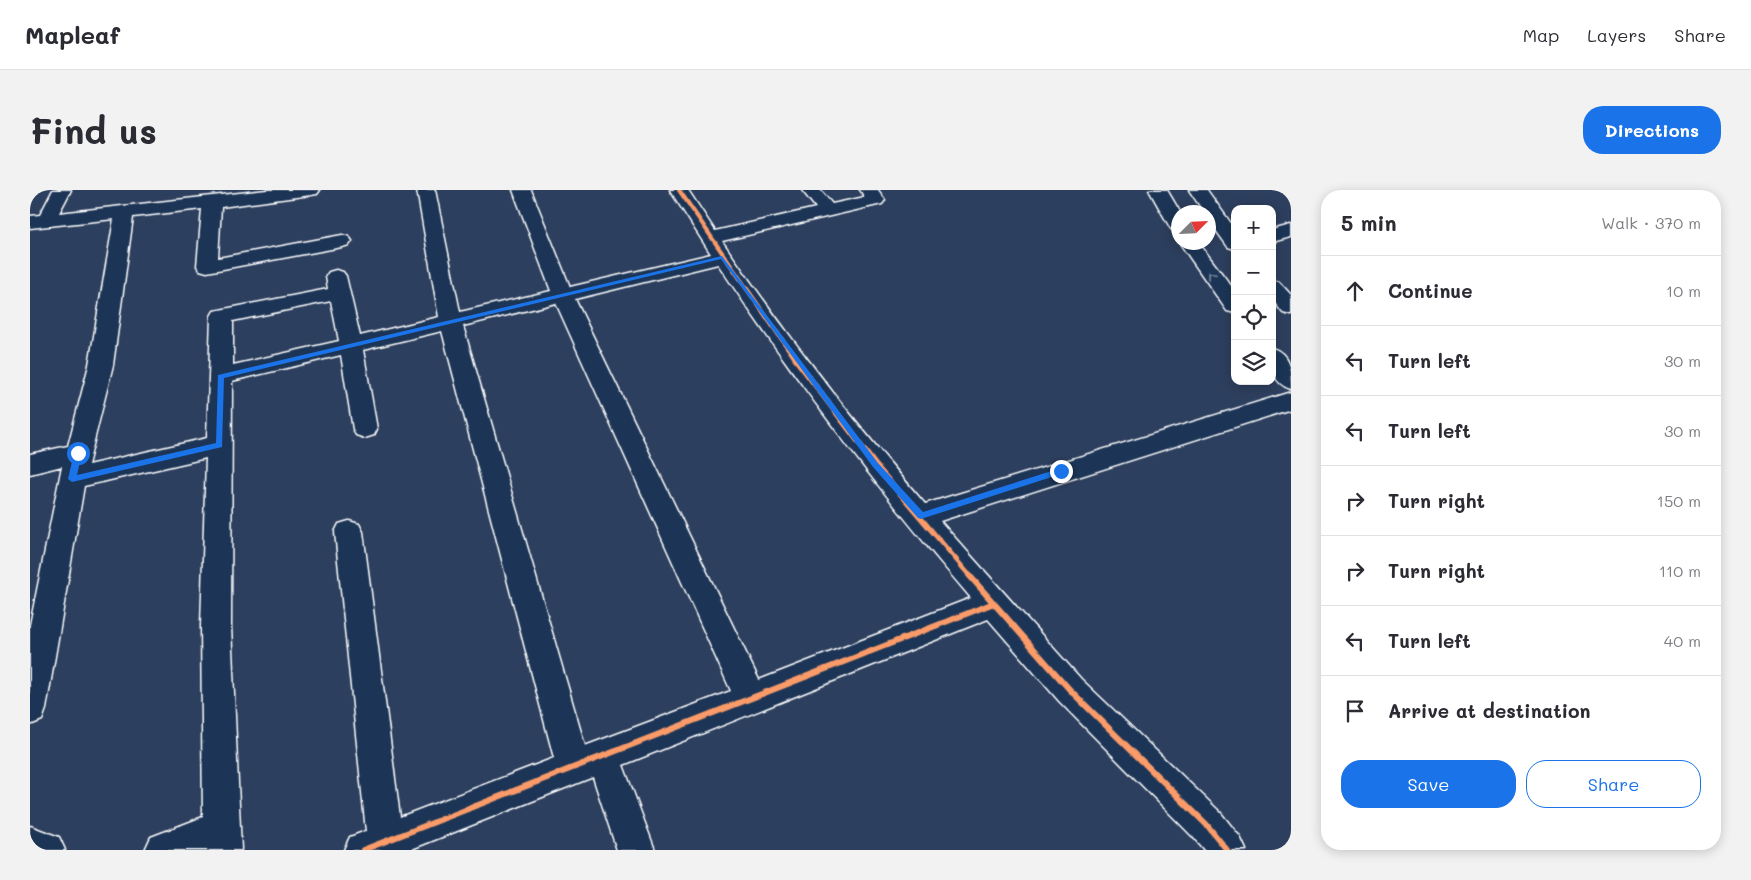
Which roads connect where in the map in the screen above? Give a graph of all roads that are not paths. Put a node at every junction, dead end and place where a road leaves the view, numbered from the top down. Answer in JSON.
{"nodes":[{"id":1,"x":62,"y":190,"type":"edge"},
{"id":2,"x":156,"y":190,"type":"edge"},
{"id":3,"x":311,"y":190,"type":"edge"},
{"id":4,"x":426,"y":190,"type":"edge"},
{"id":5,"x":522,"y":190,"type":"edge"},
{"id":6,"x":811,"y":190,"type":"edge"},
{"id":7,"x":869,"y":190,"type":"edge"},
{"id":8,"x":1158,"y":190,"type":"edge"},
{"id":9,"x":1198,"y":190,"type":"edge"},
{"id":10,"x":686,"y":191,"type":"edge"},
{"id":11,"x":250,"y":194,"type":"edge"},
{"id":12,"x":212,"y":202,"type":"junction"},
{"id":13,"x":828,"y":211,"type":"junction"},
{"id":14,"x":136,"y":212,"type":"junction"},
{"id":15,"x":1171,"y":213,"type":"edge"},
{"id":16,"x":38,"y":222,"type":"edge"},
{"id":17,"x":1291,"y":231,"type":"edge"},
{"id":18,"x":1276,"y":235,"type":"edge"},
{"id":19,"x":1231,"y":237,"type":"edge"},
{"id":20,"x":342,"y":242,"type":"dead end"},
{"id":21,"x":716,"y":248,"type":"junction"},
{"id":22,"x":1194,"y":250,"type":"edge"},
{"id":23,"x":1276,"y":291,"type":"edge"},
{"id":24,"x":563,"y":295,"type":"junction"},
{"id":25,"x":1231,"y":301,"type":"edge"},
{"id":26,"x":1291,"y":308,"type":"edge"},
{"id":27,"x":451,"y":322,"type":"junction"},
{"id":28,"x":351,"y":345,"type":"junction"},
{"id":29,"x":1276,"y":361,"type":"edge"},
{"id":30,"x":221,"y":376,"type":"junction"},
{"id":31,"x":1291,"y":381,"type":"edge"},
{"id":32,"x":1291,"y":400,"type":"edge"},
{"id":33,"x":364,"y":428,"type":"dead end"},
{"id":34,"x":220,"y":445,"type":"junction"},
{"id":35,"x":78,"y":453,"type":"junction"},
{"id":36,"x":30,"y":464,"type":"edge"},
{"id":37,"x":72,"y":479,"type":"junction"},
{"id":38,"x":921,"y":516,"type":"junction"},
{"id":39,"x":349,"y":532,"type":"dead end"},
{"id":40,"x":994,"y":604,"type":"junction"},
{"id":41,"x":751,"y":699,"type":"junction"},
{"id":42,"x":30,"y":709,"type":"edge"},
{"id":43,"x":588,"y":763,"type":"junction"},
{"id":44,"x":222,"y":839,"type":"edge"},
{"id":45,"x":30,"y":844,"type":"edge"},
{"id":46,"x":374,"y":846,"type":"edge"},
{"id":47,"x":46,"y":850,"type":"edge"},
{"id":48,"x":164,"y":850,"type":"edge"},
{"id":49,"x":636,"y":850,"type":"edge"},
{"id":50,"x":1227,"y":850,"type":"edge"}],
"edges":[{"from":1,"to":16,"type":"main road"},
{"from":2,"to":14,"type":"main road"},
{"from":3,"to":11,"type":"main road"},
{"from":4,"to":27,"type":"main road"},
{"from":5,"to":24,"type":"main road"},
{"from":6,"to":13,"type":"main road"},
{"from":7,"to":13,"type":"main road"},
{"from":8,"to":15,"type":"main road"},
{"from":9,"to":19,"type":"main road"},
{"from":10,"to":21,"type":"main road"},
{"from":11,"to":12,"type":"main road"},
{"from":12,"to":14,"type":"main road"},
{"from":12,"to":20,"type":"main road"},
{"from":13,"to":21,"type":"main road"},
{"from":14,"to":16,"type":"main road"},
{"from":14,"to":35,"type":"main road"},
{"from":17,"to":18,"type":"main road"},
{"from":21,"to":24,"type":"main road"},
{"from":21,"to":38,"type":"main road"},
{"from":25,"to":22,"type":"main road","one_way":true},
{"from":23,"to":26,"type":"main road"},
{"from":24,"to":27,"type":"main road"},
{"from":24,"to":41,"type":"main road"},
{"from":27,"to":28,"type":"main road"},
{"from":27,"to":43,"type":"main road"},
{"from":28,"to":30,"type":"main road"},
{"from":28,"to":30,"type":"main road"},
{"from":28,"to":33,"type":"main road"},
{"from":29,"to":31,"type":"main road"},
{"from":30,"to":34,"type":"main road"},
{"from":32,"to":38,"type":"main road"},
{"from":34,"to":37,"type":"main road"},
{"from":34,"to":44,"type":"main road"},
{"from":35,"to":36,"type":"main road"},
{"from":35,"to":37,"type":"main road"},
{"from":37,"to":42,"type":"main road"},
{"from":38,"to":40,"type":"main road"},
{"from":39,"to":46,"type":"main road"},
{"from":40,"to":41,"type":"main road"},
{"from":40,"to":50,"type":"main road"},
{"from":41,"to":43,"type":"main road"},
{"from":43,"to":46,"type":"main road"},
{"from":43,"to":49,"type":"main road"},
{"from":44,"to":48,"type":"main road"},
{"from":45,"to":47,"type":"main road"}]}
